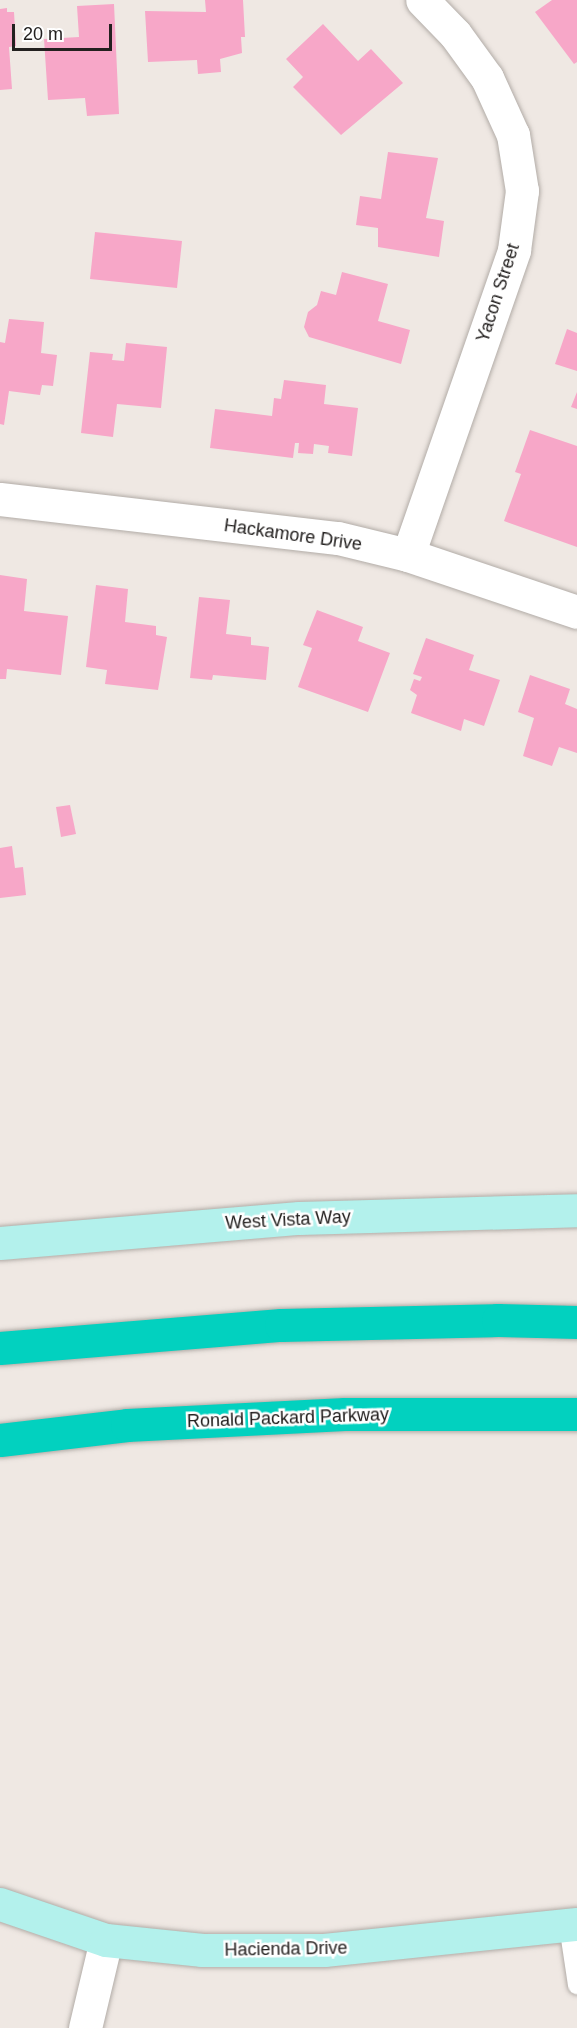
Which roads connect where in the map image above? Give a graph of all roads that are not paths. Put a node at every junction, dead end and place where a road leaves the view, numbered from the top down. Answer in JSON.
{"nodes":[{"id":1,"x":432,"y":3,"type":"edge"},
{"id":2,"x":0,"y":499,"type":"edge"},
{"id":3,"x":408,"y":555,"type":"junction"},
{"id":4,"x":577,"y":612,"type":"edge"},
{"id":5,"x":577,"y":1210,"type":"edge"},
{"id":6,"x":0,"y":1243,"type":"edge"},
{"id":7,"x":577,"y":1322,"type":"edge"},
{"id":8,"x":0,"y":1348,"type":"edge"},
{"id":9,"x":577,"y":1414,"type":"edge"},
{"id":10,"x":0,"y":1440,"type":"edge"},
{"id":11,"x":0,"y":1904,"type":"edge"},
{"id":12,"x":572,"y":1925,"type":"edge"},
{"id":13,"x":106,"y":1940,"type":"junction"},
{"id":14,"x":577,"y":1985,"type":"edge"},
{"id":15,"x":85,"y":2028,"type":"edge"}],
"edges":[{"from":1,"to":3,"type":"street","name":"Yacon Street"},
{"from":2,"to":3,"type":"street","name":"Hackamore Drive"},
{"from":3,"to":4,"type":"street","name":"Hackamore Drive"},
{"from":5,"to":6,"type":"main road","name":"West Vista Way"},
{"from":7,"to":8,"type":"highway"},
{"from":9,"to":10,"type":"highway","name":"Ronald Packard Parkway"},
{"from":11,"to":13,"type":"main road","name":"Hacienda Drive"},
{"from":12,"to":13,"type":"main road","name":"Hacienda Drive"},
{"from":12,"to":14,"type":"lane"},
{"from":13,"to":15,"type":"street"}]}
